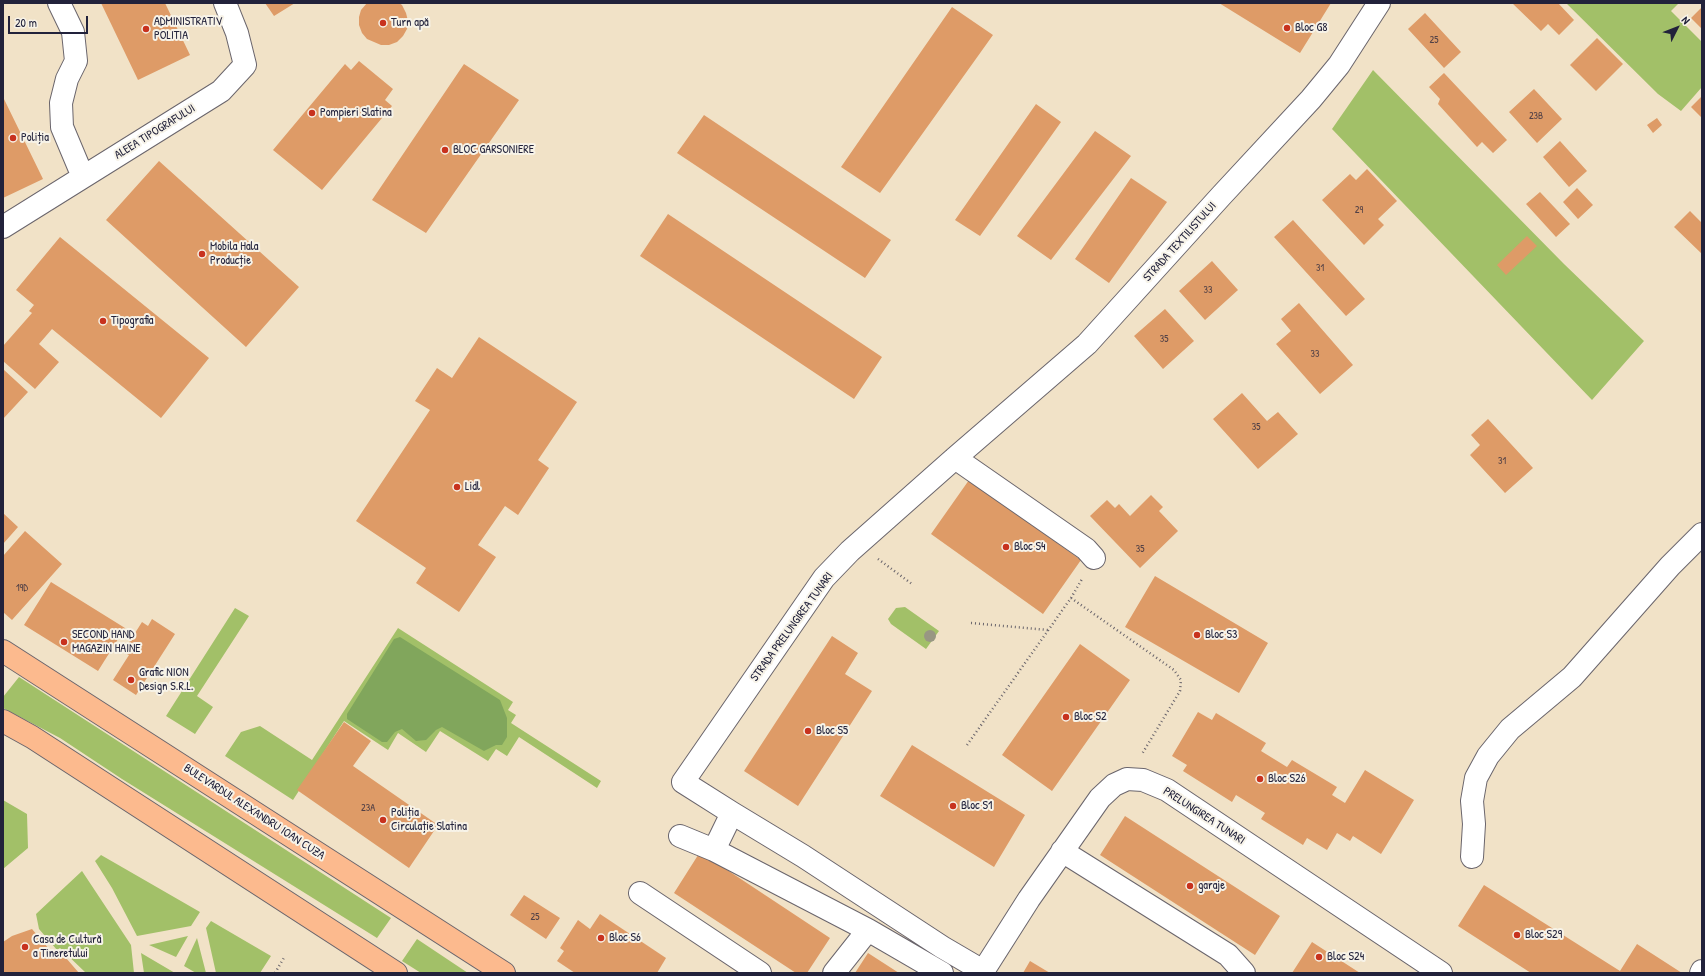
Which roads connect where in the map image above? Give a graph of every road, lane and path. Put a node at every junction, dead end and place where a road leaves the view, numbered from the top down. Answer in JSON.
{"nodes":[{"id":1,"x":59,"y":3,"type":"edge"},
{"id":2,"x":225,"y":3,"type":"edge"},
{"id":3,"x":1379,"y":3,"type":"edge"},
{"id":4,"x":82,"y":177,"type":"junction"},
{"id":5,"x":3,"y":227,"type":"edge"},
{"id":6,"x":955,"y":458,"type":"junction"},
{"id":7,"x":1702,"y":534,"type":"edge"},
{"id":8,"x":858,"y":545,"type":"junction"},
{"id":9,"x":1094,"y":558,"type":"joint"},
{"id":10,"x":912,"y":584,"type":"dead end"},
{"id":11,"x":1071,"y":598,"type":"junction"},
{"id":12,"x":971,"y":623,"type":"dead end"},
{"id":13,"x":1048,"y":630,"type":"junction"},
{"id":14,"x":3,"y":651,"type":"edge"},
{"id":15,"x":3,"y":721,"type":"edge"},
{"id":16,"x":967,"y":744,"type":"dead end"},
{"id":17,"x":1127,"y":779,"type":"junction"},
{"id":18,"x":732,"y":813,"type":"junction"},
{"id":19,"x":680,"y":836,"type":"dead end"},
{"id":20,"x":714,"y":850,"type":"junction"},
{"id":21,"x":1062,"y":851,"type":"junction"},
{"id":22,"x":1472,"y":857,"type":"dead end"},
{"id":23,"x":640,"y":893,"type":"dead end"},
{"id":24,"x":868,"y":930,"type":"junction"},
{"id":25,"x":286,"y":956,"type":"dead end"},
{"id":26,"x":982,"y":972,"type":"edge"},
{"id":27,"x":275,"y":973,"type":"edge"},
{"id":28,"x":396,"y":973,"type":"edge"},
{"id":29,"x":504,"y":973,"type":"edge"},
{"id":30,"x":760,"y":973,"type":"edge"},
{"id":31,"x":834,"y":973,"type":"edge"},
{"id":32,"x":942,"y":973,"type":"edge"},
{"id":33,"x":1244,"y":973,"type":"edge"},
{"id":34,"x":1441,"y":973,"type":"edge"}],
"edges":[{"from":1,"to":4,"type":"street"},
{"from":2,"to":4,"type":"street","name":"ALEEA TIPOGRAFULUI"},
{"from":3,"to":6,"type":"street","name":"STRADA TEXTILISTULUI"},
{"from":4,"to":5,"type":"street","name":"ALEEA TIPOGRAFULUI"},
{"from":6,"to":8,"type":"street","name":"STRADA PRELUNGIREA TUNARI"},
{"from":6,"to":9,"type":"street"},
{"from":7,"to":22,"type":"street"},
{"from":8,"to":10,"type":"path"},
{"from":8,"to":18,"type":"street","name":"STRADA PRELUNGIREA TUNARI"},
{"from":9,"to":11,"type":"path"},
{"from":11,"to":13,"type":"path"},
{"from":11,"to":17,"type":"path"},
{"from":12,"to":13,"type":"path"},
{"from":13,"to":16,"type":"path"},
{"from":14,"to":29,"type":"main road","name":"BULEVARDUL ALEXANDRU IOAN CUZA"},
{"from":15,"to":28,"type":"main road"},
{"from":17,"to":21,"type":"street"},
{"from":17,"to":34,"type":"street","name":"PRELUNGIREA TUNARI"},
{"from":18,"to":20,"type":"street"},
{"from":18,"to":26,"type":"street"},
{"from":19,"to":20,"type":"street"},
{"from":20,"to":24,"type":"street"},
{"from":21,"to":26,"type":"street"},
{"from":21,"to":33,"type":"street"},
{"from":23,"to":30,"type":"street"},
{"from":24,"to":31,"type":"street"},
{"from":24,"to":32,"type":"street"},
{"from":25,"to":27,"type":"path"}]}
